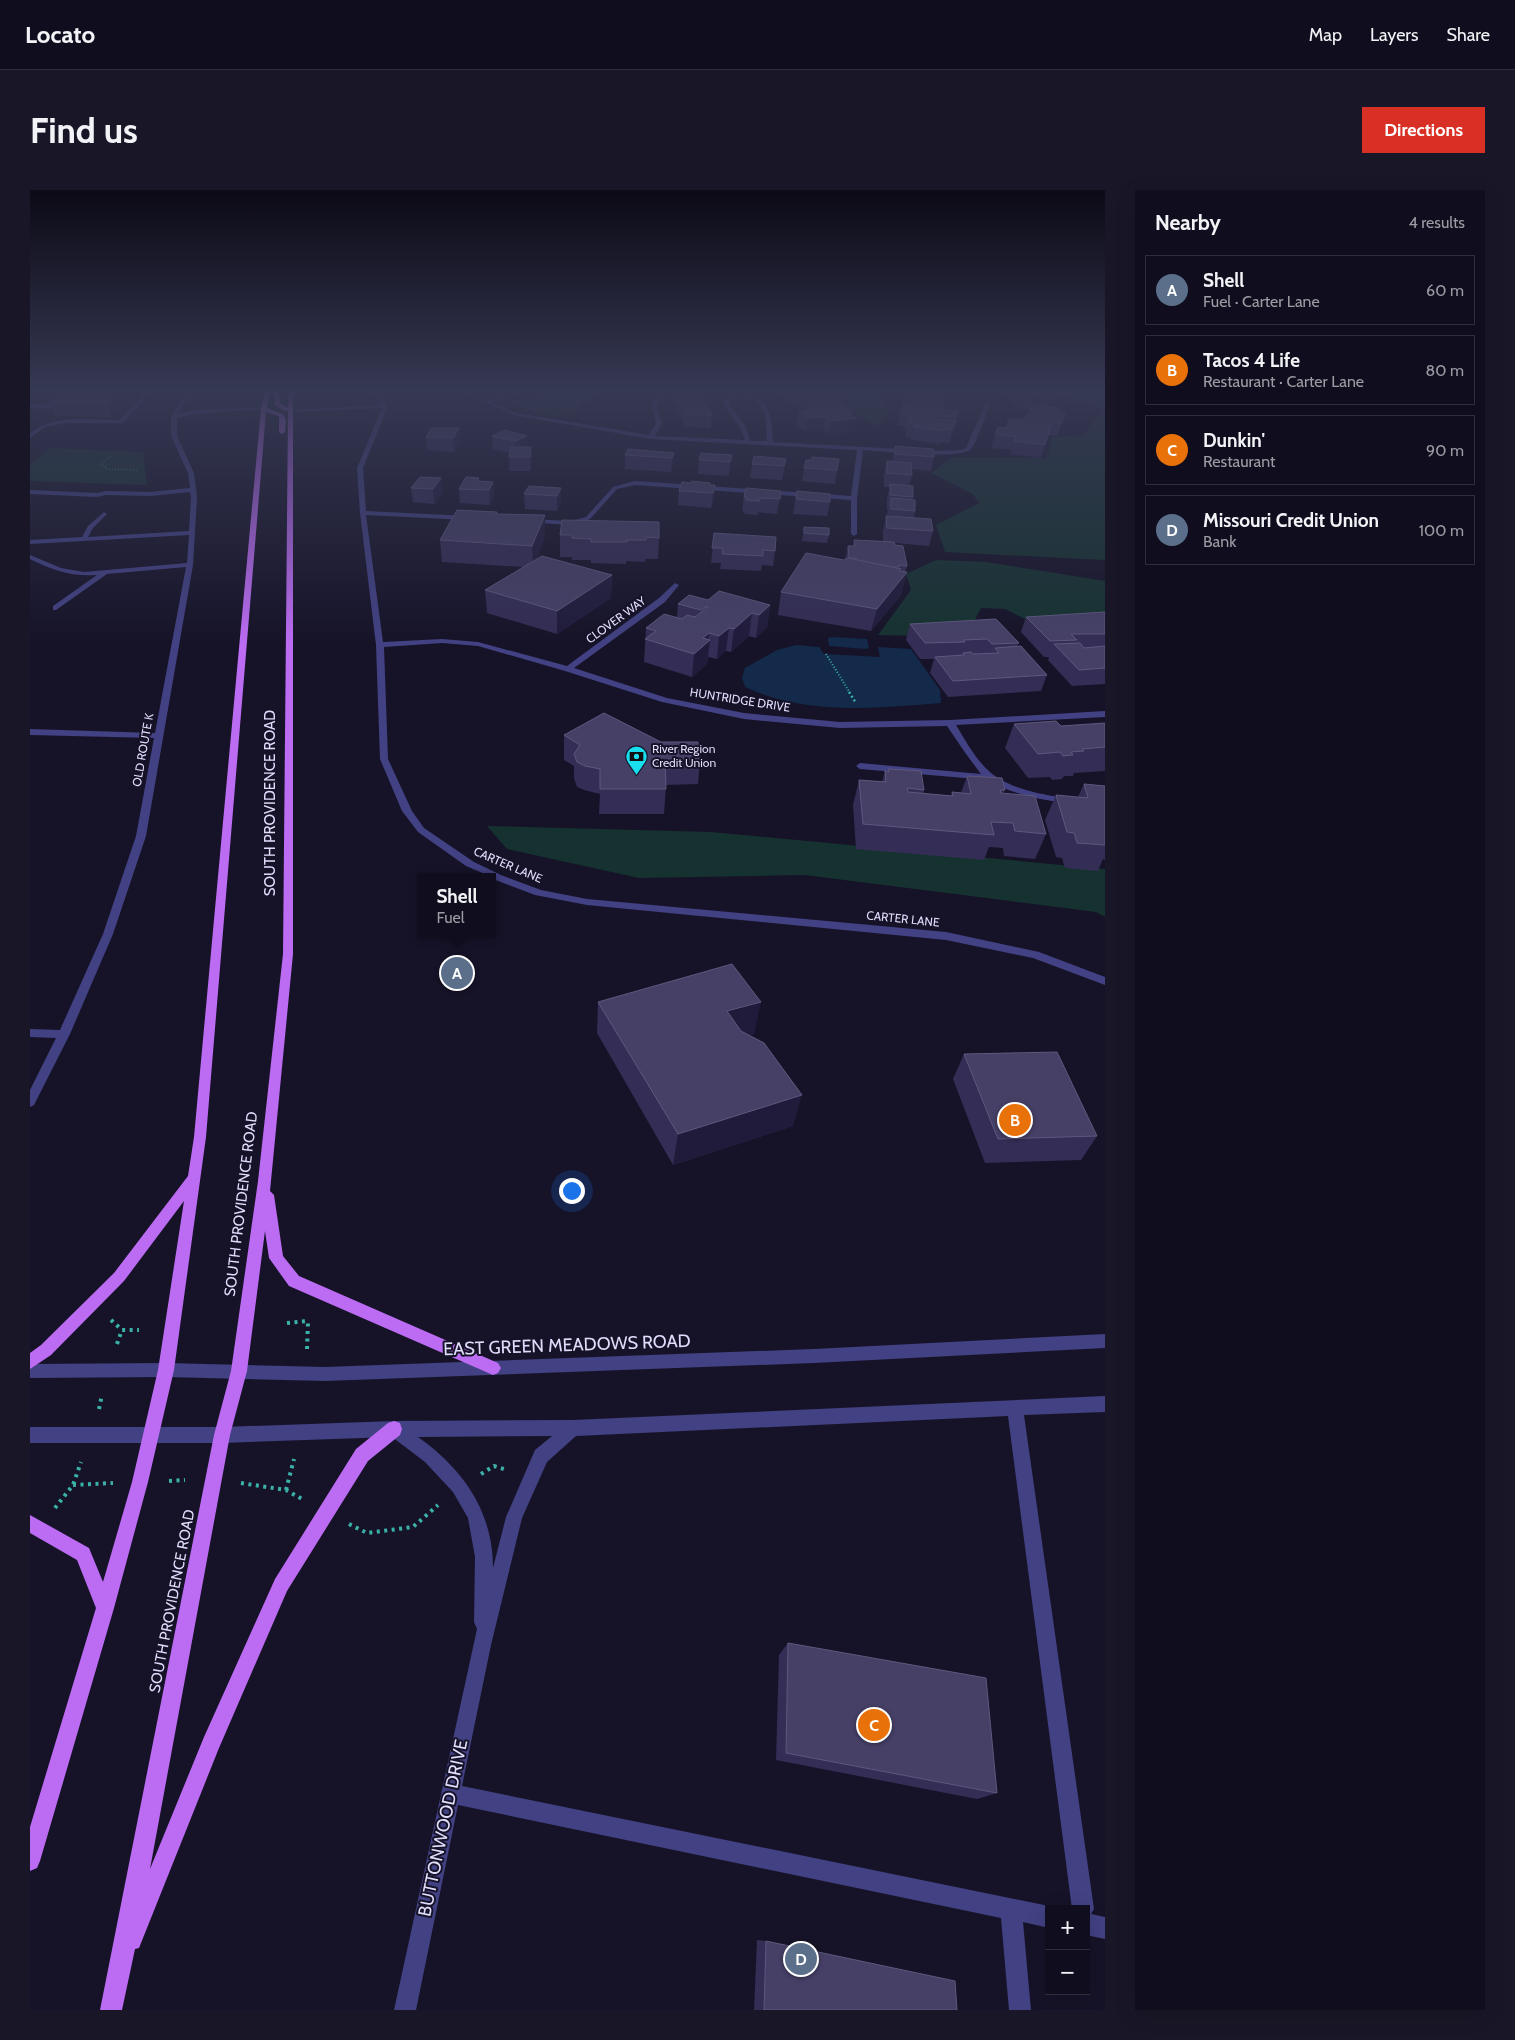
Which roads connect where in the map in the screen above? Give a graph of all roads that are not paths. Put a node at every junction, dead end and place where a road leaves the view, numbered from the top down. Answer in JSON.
{"nodes":[{"id":1,"x":192,"y":475,"type":"edge"},
{"id":2,"x":256,"y":475,"type":"edge"},
{"id":3,"x":290,"y":475,"type":"edge"},
{"id":4,"x":360,"y":475,"type":"edge"},
{"id":5,"x":857,"y":475,"type":"edge"},
{"id":6,"x":30,"y":492,"type":"edge"},
{"id":7,"x":194,"y":494,"type":"junction"},
{"id":8,"x":854,"y":498,"type":"junction"},
{"id":9,"x":363,"y":513,"type":"junction"},
{"id":10,"x":104,"y":514,"type":"dead end"},
{"id":11,"x":471,"y":518,"type":"edge"},
{"id":12,"x":521,"y":520,"type":"edge"},
{"id":13,"x":193,"y":533,"type":"junction"},
{"id":14,"x":854,"y":534,"type":"dead end"},
{"id":15,"x":84,"y":539,"type":"junction"},
{"id":16,"x":30,"y":542,"type":"edge"},
{"id":17,"x":30,"y":557,"type":"edge"},
{"id":18,"x":190,"y":565,"type":"junction"},
{"id":19,"x":104,"y":573,"type":"junction"},
{"id":20,"x":675,"y":586,"type":"dead end"},
{"id":21,"x":56,"y":608,"type":"dead end"},
{"id":22,"x":380,"y":645,"type":"junction"},
{"id":23,"x":568,"y":669,"type":"junction"},
{"id":24,"x":1105,"y":714,"type":"edge"},
{"id":25,"x":950,"y":723,"type":"junction"},
{"id":26,"x":30,"y":732,"type":"edge"},
{"id":27,"x":158,"y":736,"type":"junction"},
{"id":28,"x":860,"y":766,"type":"dead end"},
{"id":29,"x":990,"y":777,"type":"junction"},
{"id":30,"x":1105,"y":804,"type":"edge"},
{"id":31,"x":489,"y":873,"type":"edge"},
{"id":32,"x":496,"y":877,"type":"edge"},
{"id":33,"x":1105,"y":981,"type":"edge"},
{"id":34,"x":30,"y":1033,"type":"edge"},
{"id":35,"x":64,"y":1034,"type":"junction"},
{"id":36,"x":30,"y":1102,"type":"edge"},
{"id":37,"x":194,"y":1178,"type":"junction"},
{"id":38,"x":265,"y":1181,"type":"junction"},
{"id":39,"x":1105,"y":1341,"type":"edge"},
{"id":40,"x":30,"y":1362,"type":"edge"},
{"id":41,"x":493,"y":1368,"type":"junction"},
{"id":42,"x":166,"y":1370,"type":"junction"},
{"id":43,"x":239,"y":1371,"type":"junction"},
{"id":44,"x":30,"y":1372,"type":"edge"},
{"id":45,"x":1105,"y":1404,"type":"edge"},
{"id":46,"x":1015,"y":1408,"type":"junction"},
{"id":47,"x":573,"y":1428,"type":"junction"},
{"id":48,"x":394,"y":1429,"type":"junction"},
{"id":49,"x":150,"y":1434,"type":"junction"},
{"id":50,"x":222,"y":1434,"type":"junction"},
{"id":51,"x":30,"y":1435,"type":"edge"},
{"id":52,"x":30,"y":1524,"type":"edge"},
{"id":53,"x":105,"y":1608,"type":"junction"},
{"id":54,"x":482,"y":1645,"type":"junction"},
{"id":55,"x":451,"y":1794,"type":"junction"},
{"id":56,"x":30,"y":1861,"type":"edge"},
{"id":57,"x":1082,"y":1905,"type":"edge"},
{"id":58,"x":1011,"y":1909,"type":"junction"},
{"id":59,"x":1045,"y":1916,"type":"edge"},
{"id":60,"x":1090,"y":1925,"type":"edge"},
{"id":61,"x":1105,"y":1928,"type":"edge"},
{"id":62,"x":121,"y":1966,"type":"junction"},
{"id":63,"x":111,"y":2010,"type":"edge"},
{"id":64,"x":405,"y":2010,"type":"edge"},
{"id":65,"x":1020,"y":2010,"type":"edge"}],
"edges":[{"from":1,"to":7,"type":"street","name":"OLD ROUTE K"},
{"from":2,"to":37,"type":"main road"},
{"from":3,"to":38,"type":"main road","name":"SOUTH PROVIDENCE ROAD"},
{"from":4,"to":9,"type":"street","name":"CARTER LANE"},
{"from":5,"to":8,"type":"street"},
{"from":6,"to":7,"type":"street"},
{"from":7,"to":13,"type":"street","name":"OLD ROUTE K"},
{"from":8,"to":12,"type":"street"},
{"from":8,"to":14,"type":"street"},
{"from":9,"to":11,"type":"street"},
{"from":9,"to":22,"type":"street","name":"CARTER LANE"},
{"from":10,"to":15,"type":"street"},
{"from":13,"to":15,"type":"street"},
{"from":13,"to":18,"type":"street","name":"OLD ROUTE K"},
{"from":15,"to":16,"type":"street"},
{"from":17,"to":19,"type":"street"},
{"from":18,"to":19,"type":"street"},
{"from":18,"to":27,"type":"street","name":"OLD ROUTE K"},
{"from":19,"to":21,"type":"street"},
{"from":20,"to":23,"type":"street","name":"CLOVER WAY"},
{"from":22,"to":23,"type":"street","name":"HUNTRIDGE DRIVE"},
{"from":22,"to":31,"type":"street","name":"CARTER LANE"},
{"from":23,"to":25,"type":"street","name":"HUNTRIDGE DRIVE"},
{"from":24,"to":25,"type":"street","name":"HUNTRIDGE DRIVE"},
{"from":25,"to":29,"type":"street"},
{"from":26,"to":27,"type":"street"},
{"from":27,"to":35,"type":"street","name":"OLD ROUTE K"},
{"from":28,"to":29,"type":"street"},
{"from":29,"to":30,"type":"street"},
{"from":32,"to":33,"type":"street","name":"CARTER LANE"},
{"from":34,"to":35,"type":"street"},
{"from":35,"to":36,"type":"street","name":"OLD ROUTE K"},
{"from":37,"to":40,"type":"main road"},
{"from":37,"to":42,"type":"main road"},
{"from":38,"to":41,"type":"main road"},
{"from":38,"to":43,"type":"main road","name":"SOUTH PROVIDENCE ROAD"},
{"from":39,"to":41,"type":"street","name":"EAST GREEN MEADOWS ROAD"},
{"from":41,"to":43,"type":"street","name":"EAST GREEN MEADOWS ROAD"},
{"from":42,"to":43,"type":"street","name":"EAST GREEN MEADOWS ROAD"},
{"from":42,"to":44,"type":"street","name":"EAST GREEN MEADOWS ROAD"},
{"from":42,"to":49,"type":"main road"},
{"from":43,"to":50,"type":"main road","name":"SOUTH PROVIDENCE ROAD"},
{"from":45,"to":46,"type":"street"},
{"from":46,"to":47,"type":"street"},
{"from":46,"to":57,"type":"street"},
{"from":47,"to":48,"type":"street"},
{"from":47,"to":54,"type":"street","name":"BUTTONWOOD DRIVE"},
{"from":48,"to":50,"type":"street"},
{"from":48,"to":54,"type":"street","name":"BUTTONWOOD DRIVE"},
{"from":48,"to":62,"type":"main road"},
{"from":49,"to":50,"type":"street"},
{"from":49,"to":51,"type":"street"},
{"from":49,"to":53,"type":"main road"},
{"from":50,"to":62,"type":"main road","name":"SOUTH PROVIDENCE ROAD"},
{"from":52,"to":53,"type":"main road"},
{"from":53,"to":56,"type":"main road"},
{"from":54,"to":55,"type":"street","name":"BUTTONWOOD DRIVE"},
{"from":55,"to":58,"type":"street"},
{"from":55,"to":64,"type":"street","name":"BUTTONWOOD DRIVE"},
{"from":58,"to":59,"type":"street"},
{"from":58,"to":65,"type":"street"},
{"from":60,"to":61,"type":"street"},
{"from":62,"to":63,"type":"main road","name":"SOUTH PROVIDENCE ROAD"}]}
